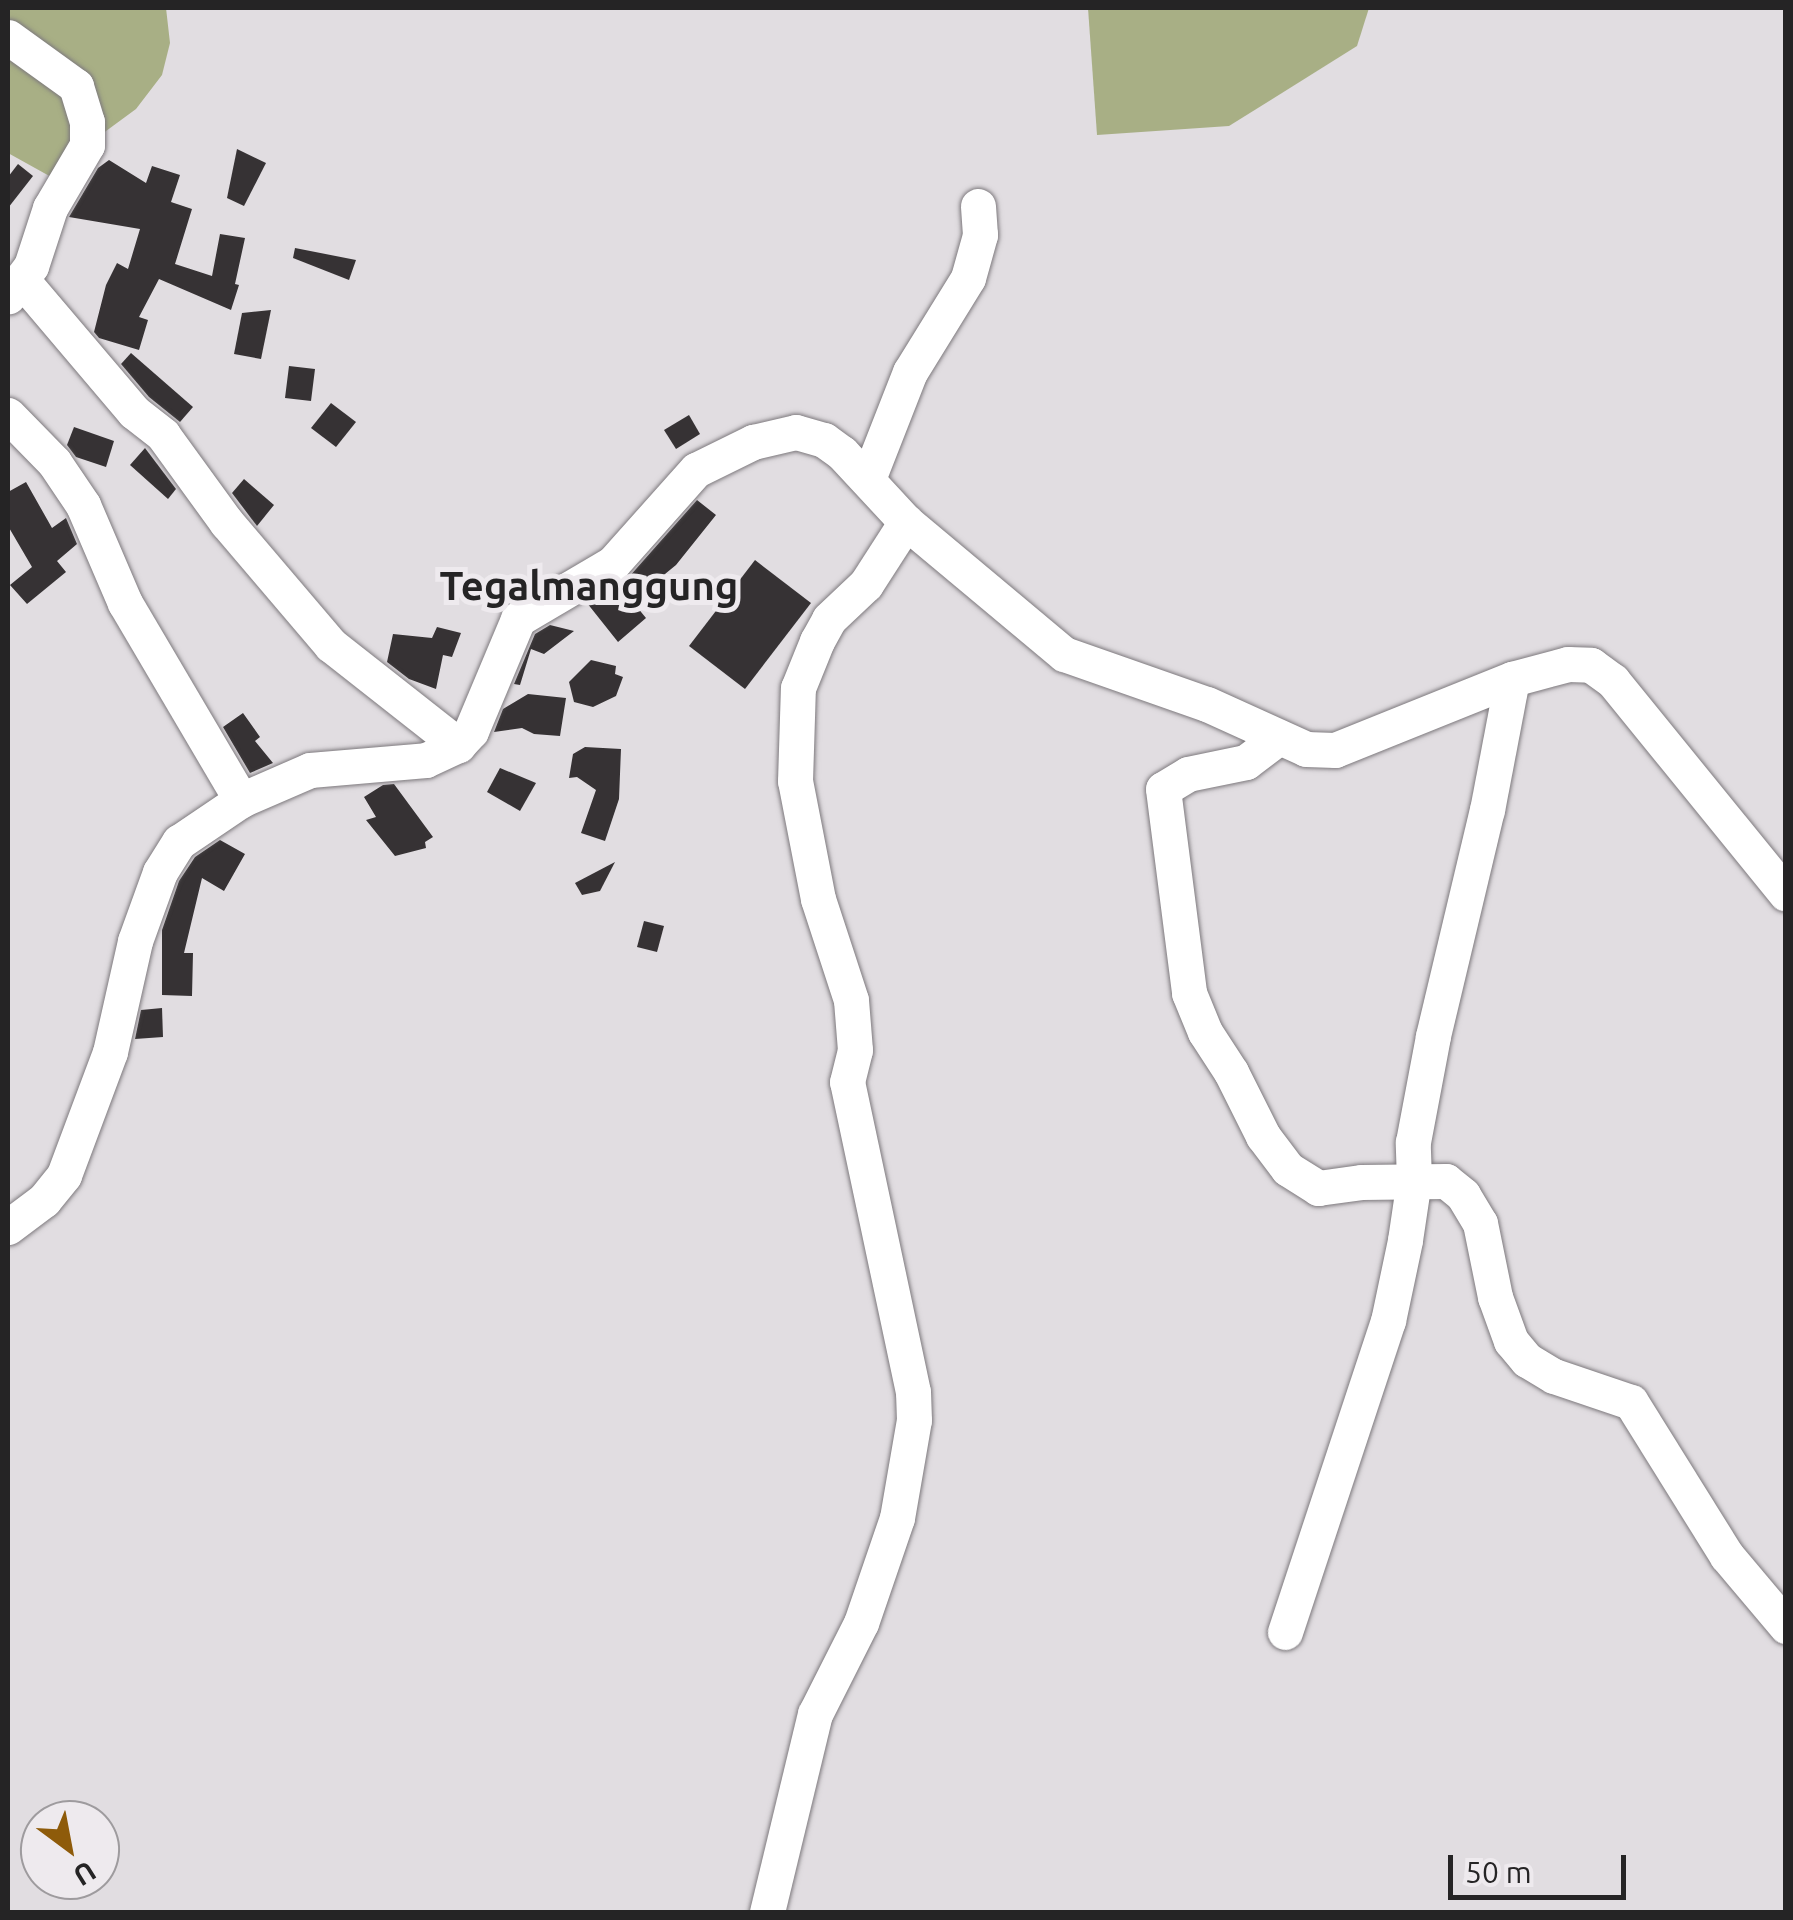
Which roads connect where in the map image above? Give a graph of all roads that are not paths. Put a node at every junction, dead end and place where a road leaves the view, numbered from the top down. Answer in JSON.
{"nodes":[{"id":1,"x":8,"y":37,"type":"edge"},
{"id":2,"x":978,"y":206,"type":"dead end"},
{"id":3,"x":15,"y":288,"type":"edge"},
{"id":4,"x":8,"y":415,"type":"edge"},
{"id":5,"x":868,"y":479,"type":"junction"},
{"id":6,"x":906,"y":522,"type":"junction"},
{"id":7,"x":1512,"y":680,"type":"junction"},
{"id":8,"x":1279,"y":737,"type":"junction"},
{"id":9,"x":458,"y":745,"type":"junction"},
{"id":10,"x":241,"y":800,"type":"junction"},
{"id":11,"x":1786,"y":894,"type":"edge"},
{"id":12,"x":1414,"y":1180,"type":"junction"},
{"id":13,"x":8,"y":1227,"type":"edge"},
{"id":14,"x":1786,"y":1626,"type":"edge"},
{"id":15,"x":1285,"y":1632,"type":"dead end"},
{"id":16,"x":766,"y":1912,"type":"edge"}],
"edges":[{"from":1,"to":3,"type":"street"},
{"from":2,"to":5,"type":"street"},
{"from":3,"to":9,"type":"street"},
{"from":4,"to":10,"type":"street"},
{"from":5,"to":6,"type":"street"},
{"from":5,"to":9,"type":"street"},
{"from":6,"to":8,"type":"street"},
{"from":6,"to":16,"type":"street"},
{"from":7,"to":8,"type":"street"},
{"from":7,"to":11,"type":"street"},
{"from":7,"to":12,"type":"street"},
{"from":8,"to":12,"type":"street"},
{"from":9,"to":10,"type":"street"},
{"from":10,"to":13,"type":"street"},
{"from":12,"to":14,"type":"street"},
{"from":12,"to":15,"type":"street"}]}
